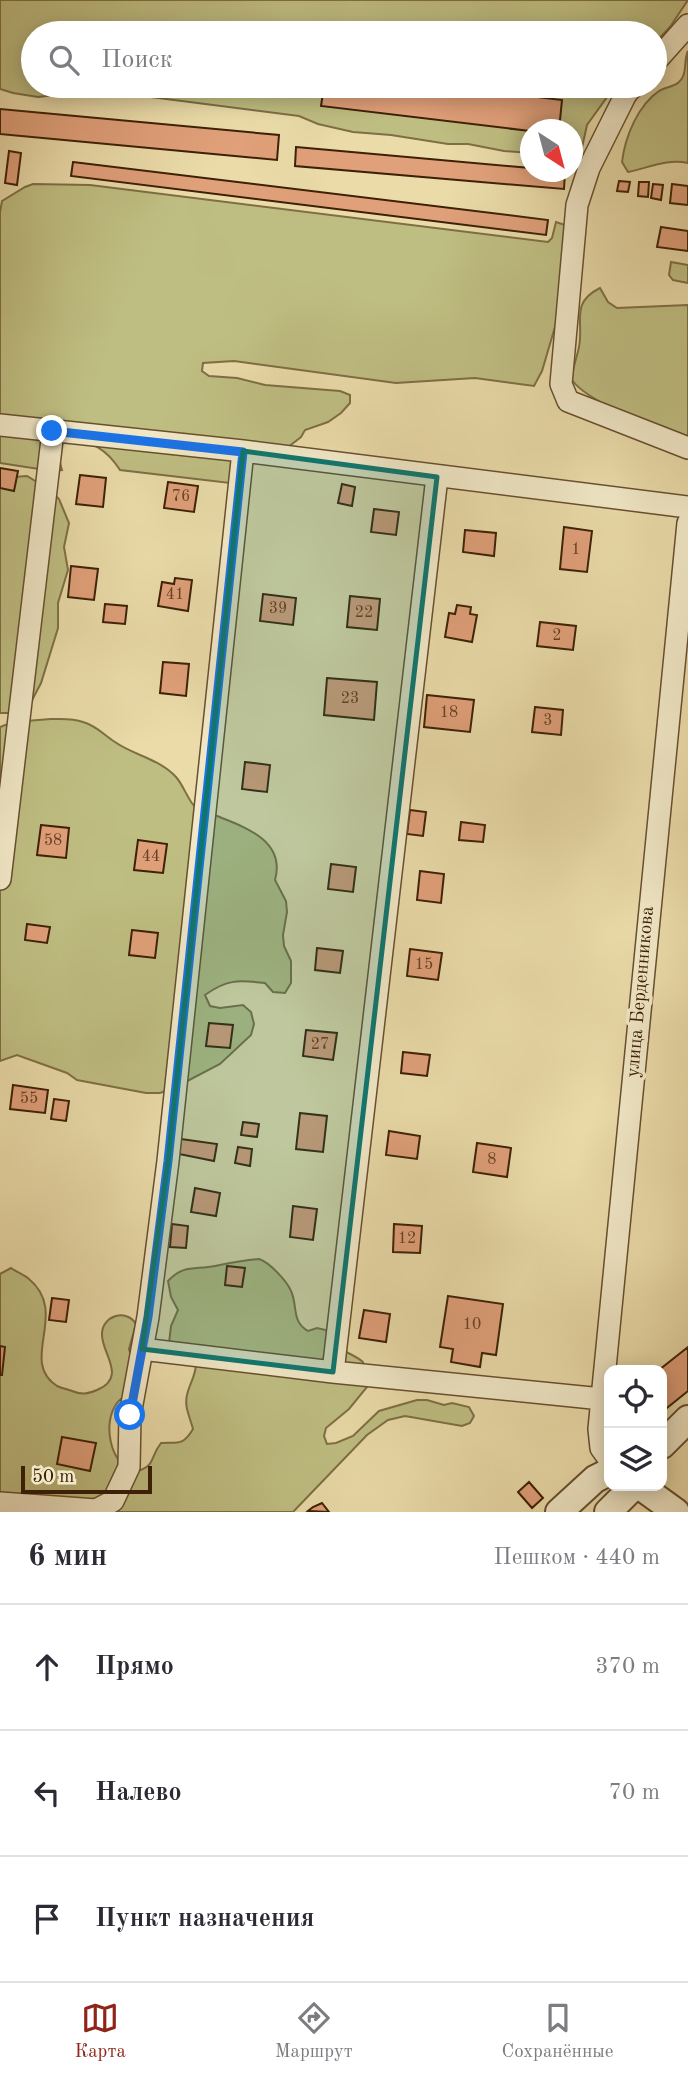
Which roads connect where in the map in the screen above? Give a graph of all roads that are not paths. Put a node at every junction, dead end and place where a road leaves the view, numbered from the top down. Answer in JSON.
{"nodes":[{"id":1,"x":688,"y":24,"type":"edge"},
{"id":2,"x":667,"y":48,"type":"edge"},
{"id":3,"x":624,"y":98,"type":"edge"},
{"id":4,"x":0,"y":425,"type":"edge"},
{"id":5,"x":52,"y":431,"type":"junction"},
{"id":6,"x":688,"y":448,"type":"edge"},
{"id":7,"x":243,"y":452,"type":"junction"},
{"id":8,"x":437,"y":477,"type":"junction"},
{"id":9,"x":688,"y":507,"type":"edge"},
{"id":10,"x":688,"y":523,"type":"edge"},
{"id":11,"x":0,"y":879,"type":"edge"},
{"id":12,"x":142,"y":1349,"type":"junction"},
{"id":13,"x":333,"y":1372,"type":"junction"},
{"id":14,"x":602,"y":1399,"type":"junction"},
{"id":15,"x":688,"y":1419,"type":"edge"},
{"id":16,"x":667,"y":1440,"type":"edge"},
{"id":17,"x":604,"y":1452,"type":"edge"},
{"id":18,"x":604,"y":1474,"type":"edge"},
{"id":19,"x":631,"y":1491,"type":"edge"},
{"id":20,"x":644,"y":1491,"type":"edge"},
{"id":21,"x":0,"y":1503,"type":"edge"},
{"id":22,"x":559,"y":1512,"type":"edge"},
{"id":23,"x":608,"y":1512,"type":"edge"},
{"id":24,"x":676,"y":1512,"type":"edge"}],
"edges":[{"from":1,"to":2,"type":"street"},
{"from":3,"to":6,"type":"street"},
{"from":4,"to":5,"type":"street"},
{"from":5,"to":7,"type":"street"},
{"from":5,"to":11,"type":"street"},
{"from":7,"to":8,"type":"street"},
{"from":7,"to":12,"type":"street"},
{"from":8,"to":9,"type":"street"},
{"from":8,"to":13,"type":"street"},
{"from":10,"to":14,"type":"street","name":"улица Берденникова"},
{"from":12,"to":13,"type":"street"},
{"from":12,"to":21,"type":"street"},
{"from":13,"to":14,"type":"street"},
{"from":14,"to":17,"type":"street","name":"улица Берденникова"},
{"from":15,"to":16,"type":"street"},
{"from":18,"to":22,"type":"street"},
{"from":19,"to":23,"type":"street"},
{"from":20,"to":24,"type":"street"}]}
